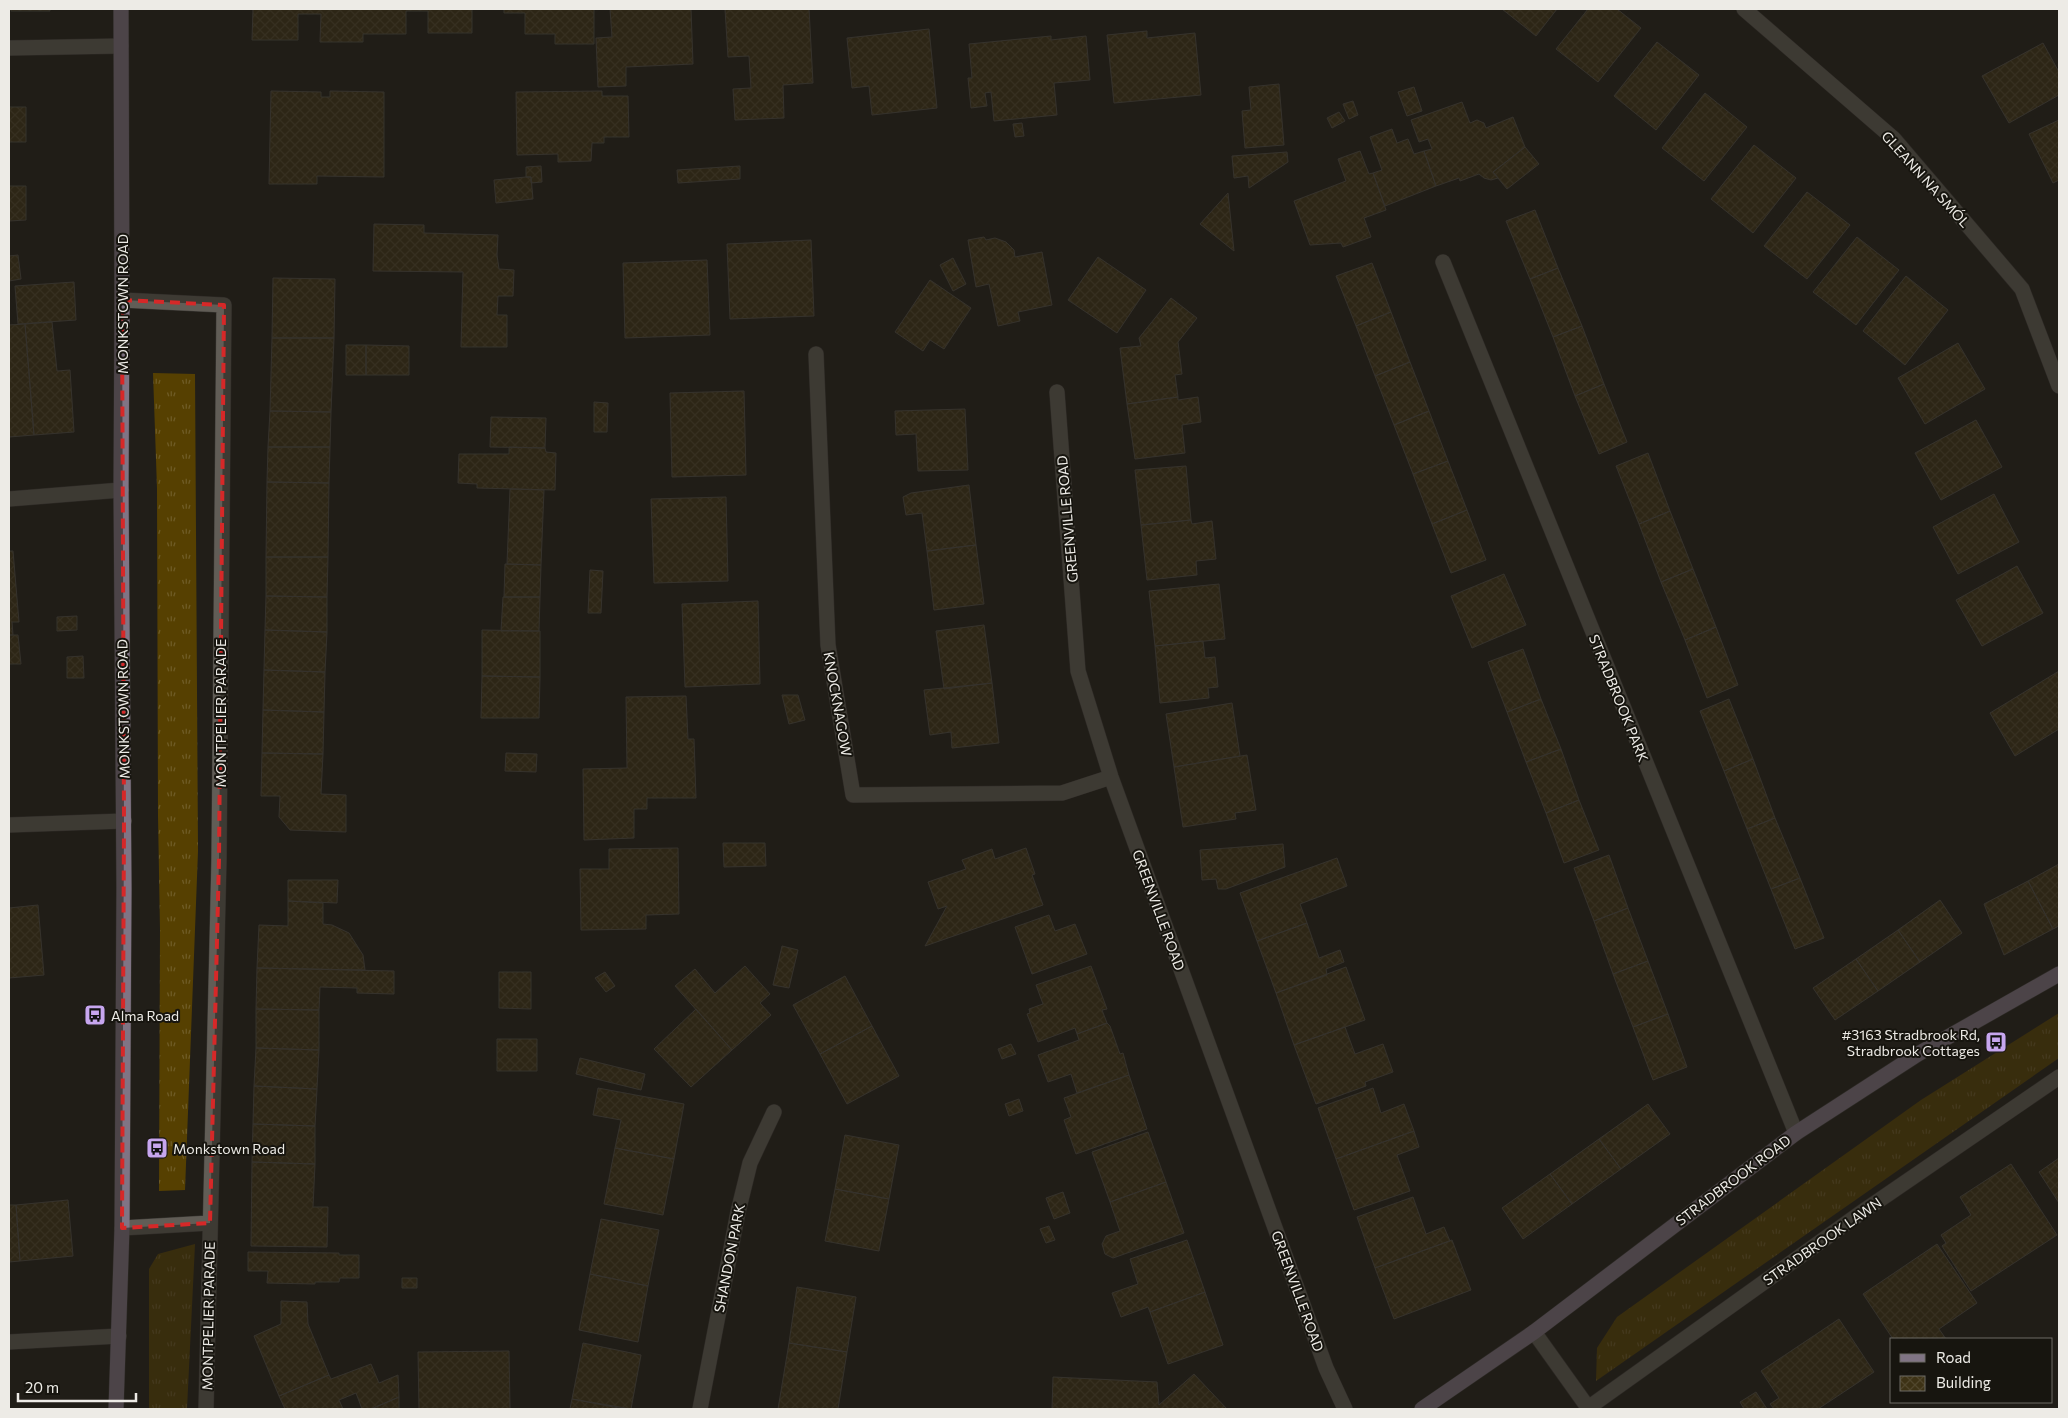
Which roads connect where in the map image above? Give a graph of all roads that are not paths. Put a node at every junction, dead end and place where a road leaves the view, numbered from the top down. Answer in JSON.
{"nodes":[{"id":1,"x":121,"y":9,"type":"edge"},
{"id":2,"x":1744,"y":9,"type":"edge"},
{"id":3,"x":121,"y":46,"type":"junction"},
{"id":4,"x":9,"y":48,"type":"edge"},
{"id":5,"x":1443,"y":262,"type":"dead end"},
{"id":6,"x":122,"y":300,"type":"junction"},
{"id":7,"x":816,"y":354,"type":"dead end"},
{"id":8,"x":2059,"y":386,"type":"edge"},
{"id":9,"x":1057,"y":392,"type":"dead end"},
{"id":10,"x":121,"y":490,"type":"junction"},
{"id":11,"x":9,"y":499,"type":"edge"},
{"id":12,"x":1111,"y":777,"type":"junction"},
{"id":13,"x":124,"y":821,"type":"junction"},
{"id":14,"x":9,"y":825,"type":"edge"},
{"id":15,"x":2059,"y":974,"type":"edge"},
{"id":16,"x":2059,"y":1077,"type":"edge"},
{"id":17,"x":774,"y":1112,"type":"dead end"},
{"id":18,"x":1796,"y":1133,"type":"junction"},
{"id":19,"x":210,"y":1223,"type":"junction"},
{"id":20,"x":122,"y":1228,"type":"junction"},
{"id":21,"x":1534,"y":1332,"type":"junction"},
{"id":22,"x":120,"y":1336,"type":"junction"},
{"id":23,"x":9,"y":1342,"type":"edge"},
{"id":24,"x":116,"y":1409,"type":"edge"},
{"id":25,"x":206,"y":1409,"type":"edge"},
{"id":26,"x":700,"y":1409,"type":"edge"},
{"id":27,"x":1345,"y":1409,"type":"edge"},
{"id":28,"x":1422,"y":1409,"type":"edge"},
{"id":29,"x":1588,"y":1409,"type":"edge"}],
"edges":[{"from":1,"to":3,"type":"main road","name":"MONKSTOWN ROAD"},
{"from":2,"to":8,"type":"street","name":"GLEANN NA SMÓL"},
{"from":3,"to":4,"type":"street"},
{"from":3,"to":6,"type":"main road","name":"MONKSTOWN ROAD"},
{"from":5,"to":18,"type":"street","name":"STRADBROOK PARK"},
{"from":6,"to":10,"type":"main road","name":"MONKSTOWN ROAD"},
{"from":6,"to":19,"type":"street","name":"MONTPELIER PARADE"},
{"from":7,"to":12,"type":"street","name":"KNOCKNAGOW"},
{"from":9,"to":12,"type":"street","name":"GREENVILLE ROAD"},
{"from":10,"to":11,"type":"street"},
{"from":10,"to":13,"type":"main road","name":"MONKSTOWN ROAD"},
{"from":12,"to":27,"type":"street","name":"GREENVILLE ROAD"},
{"from":13,"to":14,"type":"street"},
{"from":13,"to":20,"type":"main road","name":"MONKSTOWN ROAD"},
{"from":15,"to":18,"type":"main road","name":"STRADBROOK ROAD"},
{"from":16,"to":29,"type":"street","name":"STRADBROOK LAWN"},
{"from":17,"to":26,"type":"street","name":"SHANDON PARK"},
{"from":18,"to":21,"type":"main road","name":"STRADBROOK ROAD"},
{"from":19,"to":20,"type":"street","name":"MONTPELIER PARADE"},
{"from":19,"to":25,"type":"street","name":"MONTPELIER PARADE"},
{"from":20,"to":22,"type":"main road","name":"MONKSTOWN ROAD"},
{"from":21,"to":28,"type":"main road","name":"STRADBROOK ROAD"},
{"from":21,"to":29,"type":"street","name":"STRADBROOK LAWN"},
{"from":22,"to":23,"type":"street"},
{"from":22,"to":24,"type":"main road","name":"MONKSTOWN ROAD"}]}
